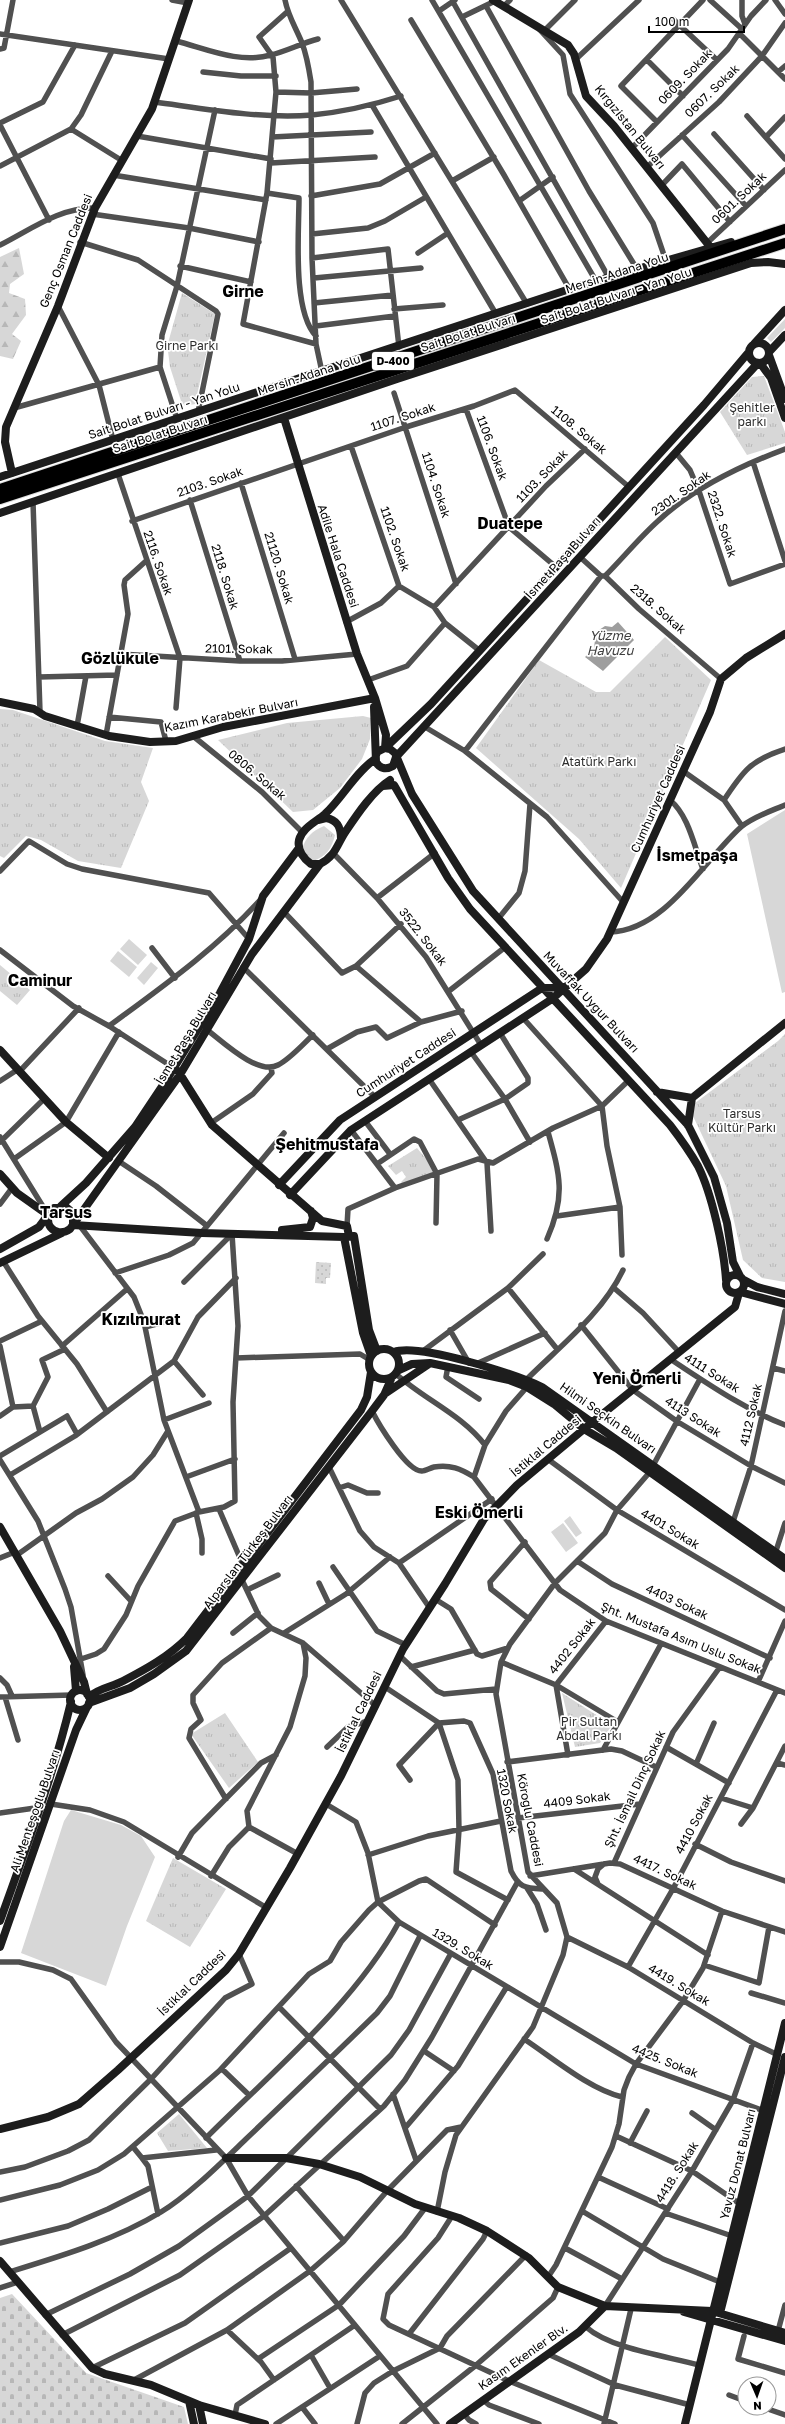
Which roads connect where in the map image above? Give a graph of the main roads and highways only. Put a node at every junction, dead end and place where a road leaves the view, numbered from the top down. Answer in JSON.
{"nodes":[{"id":1,"x":785,"y":229,"type":"edge"},
{"id":2,"x":784,"y":244,"type":"edge"},
{"id":3,"x":0,"y":489,"type":"edge"},
{"id":4,"x":0,"y":500,"type":"edge"}],
"edges":[{"from":1,"to":3,"type":"highway","name":"Mersin-Adana Yolu","number":"D-400"},
{"from":2,"to":4,"type":"highway","name":"Sait Bolat Bulvarı","number":"D-400"}]}
